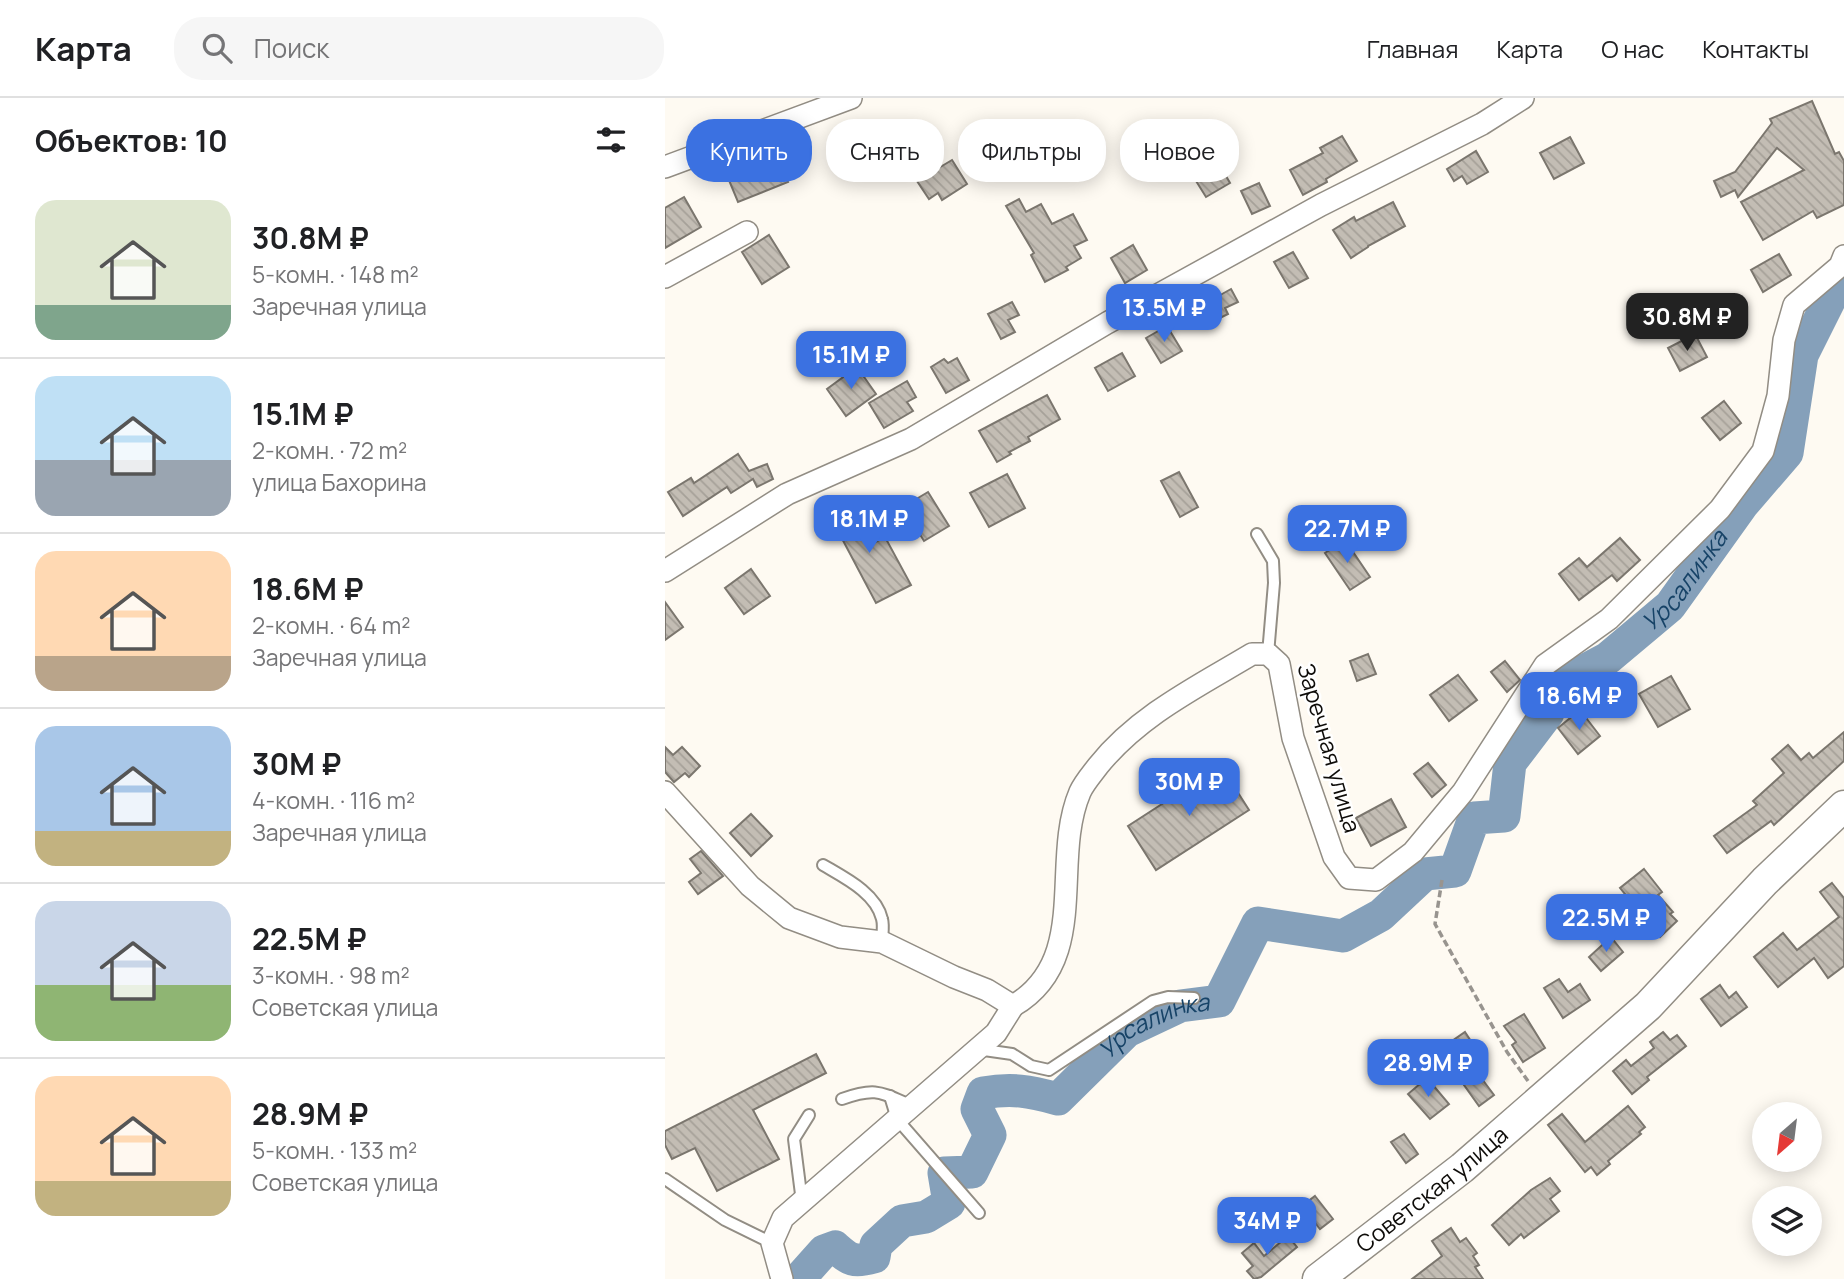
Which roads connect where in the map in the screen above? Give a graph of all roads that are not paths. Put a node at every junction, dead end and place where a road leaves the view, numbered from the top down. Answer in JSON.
{"nodes":[{"id":1,"x":851,"y":98,"type":"edge"},
{"id":2,"x":1523,"y":98,"type":"edge"},
{"id":3,"x":665,"y":167,"type":"edge"},
{"id":4,"x":747,"y":232,"type":"dead end"},
{"id":5,"x":1844,"y":256,"type":"edge"},
{"id":6,"x":665,"y":276,"type":"edge"},
{"id":7,"x":1257,"y":534,"type":"dead end"},
{"id":8,"x":665,"y":571,"type":"edge"},
{"id":9,"x":1268,"y":654,"type":"junction"},
{"id":10,"x":665,"y":792,"type":"edge"},
{"id":11,"x":1844,"y":806,"type":"edge"},
{"id":12,"x":823,"y":865,"type":"dead end"},
{"id":13,"x":882,"y":942,"type":"junction"},
{"id":14,"x":1194,"y":998,"type":"dead end"},
{"id":15,"x":1013,"y":1006,"type":"junction"},
{"id":16,"x":977,"y":1049,"type":"junction"},
{"id":17,"x":890,"y":1096,"type":"junction"},
{"id":18,"x":842,"y":1099,"type":"dead end"},
{"id":19,"x":904,"y":1112,"type":"junction"},
{"id":20,"x":810,"y":1115,"type":"dead end"},
{"id":21,"x":665,"y":1179,"type":"edge"},
{"id":22,"x":802,"y":1202,"type":"junction"},
{"id":23,"x":979,"y":1213,"type":"dead end"},
{"id":24,"x":772,"y":1243,"type":"junction"},
{"id":25,"x":782,"y":1279,"type":"edge"},
{"id":26,"x":1318,"y":1279,"type":"edge"}],
"edges":[{"from":1,"to":3,"type":"street"},
{"from":2,"to":8,"type":"street"},
{"from":4,"to":6,"type":"street"},
{"from":5,"to":9,"type":"street","name":"Заречная улица"},
{"from":7,"to":9,"type":"lane"},
{"from":9,"to":15,"type":"street","name":"Заречная улица"},
{"from":10,"to":13,"type":"street"},
{"from":11,"to":26,"type":"street","name":"Советская улица"},
{"from":12,"to":13,"type":"lane"},
{"from":13,"to":15,"type":"street"},
{"from":14,"to":16,"type":"lane"},
{"from":15,"to":16,"type":"street","name":"Заречная улица"},
{"from":16,"to":19,"type":"street","name":"Заречная улица"},
{"from":17,"to":18,"type":"lane"},
{"from":17,"to":19,"type":"lane"},
{"from":17,"to":19,"type":"lane"},
{"from":19,"to":22,"type":"street","name":"Заречная улица"},
{"from":19,"to":23,"type":"lane"},
{"from":20,"to":22,"type":"lane"},
{"from":21,"to":24,"type":"lane"},
{"from":22,"to":24,"type":"street","name":"Заречная улица"},
{"from":24,"to":25,"type":"street"}]}
